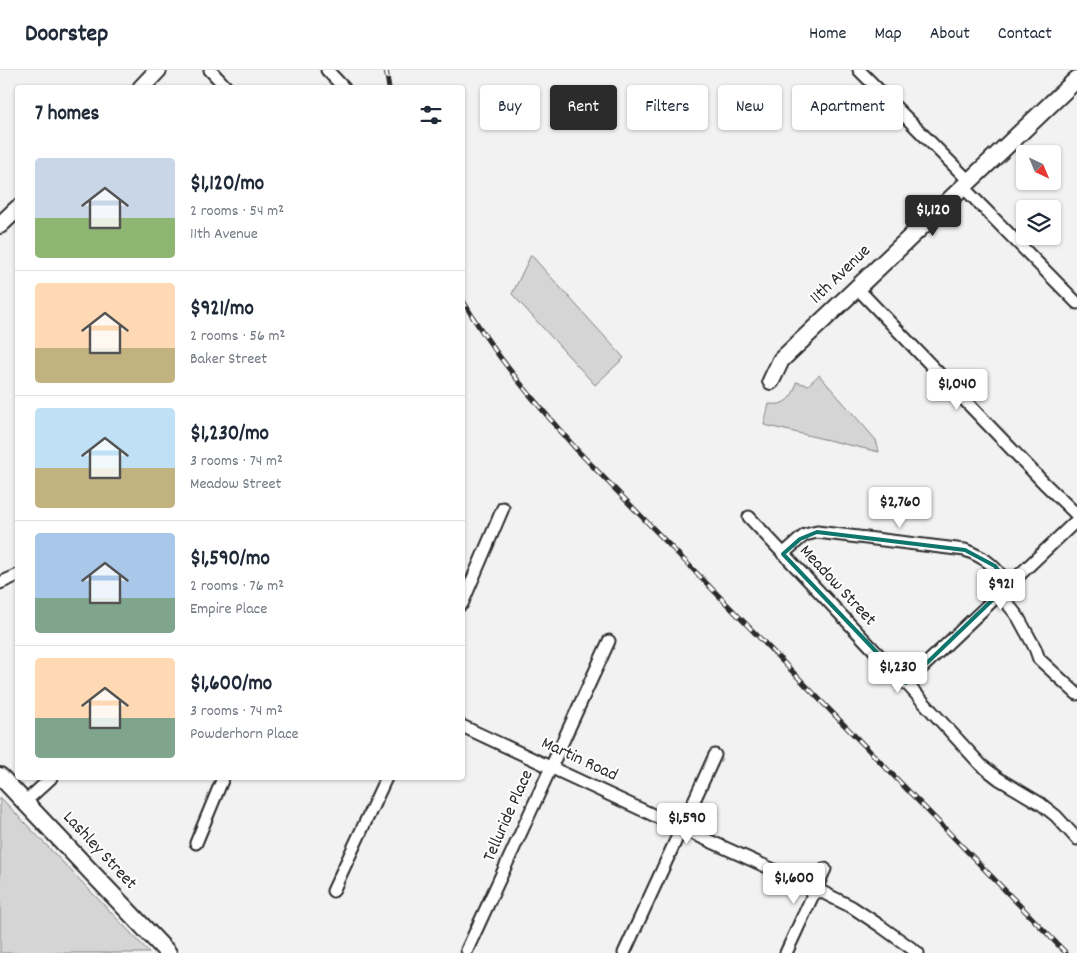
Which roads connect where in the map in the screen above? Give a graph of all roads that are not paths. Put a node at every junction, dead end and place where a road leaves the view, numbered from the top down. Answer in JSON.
{"nodes":[{"id":1,"x":158,"y":70,"type":"edge"},
{"id":2,"x":210,"y":70,"type":"edge"},
{"id":3,"x":327,"y":70,"type":"edge"},
{"id":4,"x":859,"y":70,"type":"edge"},
{"id":5,"x":1077,"y":79,"type":"edge"},
{"id":6,"x":144,"y":85,"type":"edge"},
{"id":7,"x":224,"y":85,"type":"edge"},
{"id":8,"x":341,"y":85,"type":"edge"},
{"id":9,"x":966,"y":184,"type":"junction"},
{"id":10,"x":15,"y":211,"type":"edge"},
{"id":11,"x":0,"y":224,"type":"edge"},
{"id":12,"x":857,"y":288,"type":"junction"},
{"id":13,"x":1077,"y":304,"type":"edge"},
{"id":14,"x":771,"y":382,"type":"dead end"},
{"id":15,"x":503,"y":508,"type":"dead end"},
{"id":16,"x":1077,"y":515,"type":"edge"},
{"id":17,"x":749,"y":517,"type":"dead end"},
{"id":18,"x":1077,"y":520,"type":"edge"},
{"id":19,"x":783,"y":554,"type":"junction"},
{"id":20,"x":15,"y":576,"type":"edge"},
{"id":21,"x":0,"y":583,"type":"edge"},
{"id":22,"x":1009,"y":584,"type":"junction"},
{"id":23,"x":1000,"y":594,"type":"junction"},
{"id":24,"x":465,"y":597,"type":"edge"},
{"id":25,"x":608,"y":641,"type":"dead end"},
{"id":26,"x":906,"y":683,"type":"junction"},
{"id":27,"x":1077,"y":694,"type":"edge"},
{"id":28,"x":465,"y":727,"type":"edge"},
{"id":29,"x":715,"y":755,"type":"dead end"},
{"id":30,"x":550,"y":766,"type":"junction"},
{"id":31,"x":0,"y":776,"type":"edge"},
{"id":32,"x":49,"y":780,"type":"edge"},
{"id":33,"x":223,"y":780,"type":"edge"},
{"id":34,"x":385,"y":780,"type":"edge"},
{"id":35,"x":25,"y":802,"type":"junction"},
{"id":36,"x":681,"y":828,"type":"junction"},
{"id":37,"x":1077,"y":839,"type":"edge"},
{"id":38,"x":196,"y":843,"type":"dead end"},
{"id":39,"x":825,"y":869,"type":"dead end"},
{"id":40,"x":816,"y":889,"type":"junction"},
{"id":41,"x":333,"y":891,"type":"dead end"},
{"id":42,"x":467,"y":950,"type":"dead end"},
{"id":43,"x":168,"y":953,"type":"edge"},
{"id":44,"x":624,"y":953,"type":"edge"},
{"id":45,"x":786,"y":953,"type":"edge"},
{"id":46,"x":918,"y":953,"type":"edge"}],
"edges":[{"from":1,"to":6,"type":"street"},
{"from":2,"to":7,"type":"street"},
{"from":3,"to":8,"type":"street"},
{"from":4,"to":9,"type":"street"},
{"from":5,"to":9,"type":"street","name":"11th Avenue"},
{"from":9,"to":12,"type":"street","name":"11th Avenue"},
{"from":9,"to":13,"type":"street"},
{"from":10,"to":11,"type":"street"},
{"from":12,"to":14,"type":"street","name":"11th Avenue"},
{"from":12,"to":16,"type":"street"},
{"from":15,"to":24,"type":"street"},
{"from":17,"to":19,"type":"street","name":"Meadow Street"},
{"from":18,"to":22,"type":"street"},
{"from":19,"to":22,"type":"street"},
{"from":19,"to":26,"type":"street","name":"Meadow Street"},
{"from":20,"to":21,"type":"street"},
{"from":22,"to":23,"type":"street"},
{"from":23,"to":26,"type":"street"},
{"from":23,"to":27,"type":"street"},
{"from":25,"to":30,"type":"street","name":"Telluride Place"},
{"from":26,"to":37,"type":"street","name":"Meadow Street"},
{"from":28,"to":30,"type":"street","name":"Martin Road"},
{"from":29,"to":36,"type":"street"},
{"from":30,"to":36,"type":"street","name":"Martin Road"},
{"from":30,"to":42,"type":"street","name":"Telluride Place"},
{"from":31,"to":35,"type":"street","name":"Lashley Street"},
{"from":32,"to":35,"type":"street"},
{"from":33,"to":38,"type":"street"},
{"from":34,"to":41,"type":"street"},
{"from":35,"to":43,"type":"street","name":"Lashley Street"},
{"from":36,"to":40,"type":"street","name":"Martin Road"},
{"from":36,"to":44,"type":"street"},
{"from":39,"to":40,"type":"street"},
{"from":40,"to":45,"type":"street"},
{"from":40,"to":46,"type":"street","name":"Martin Road"}]}
